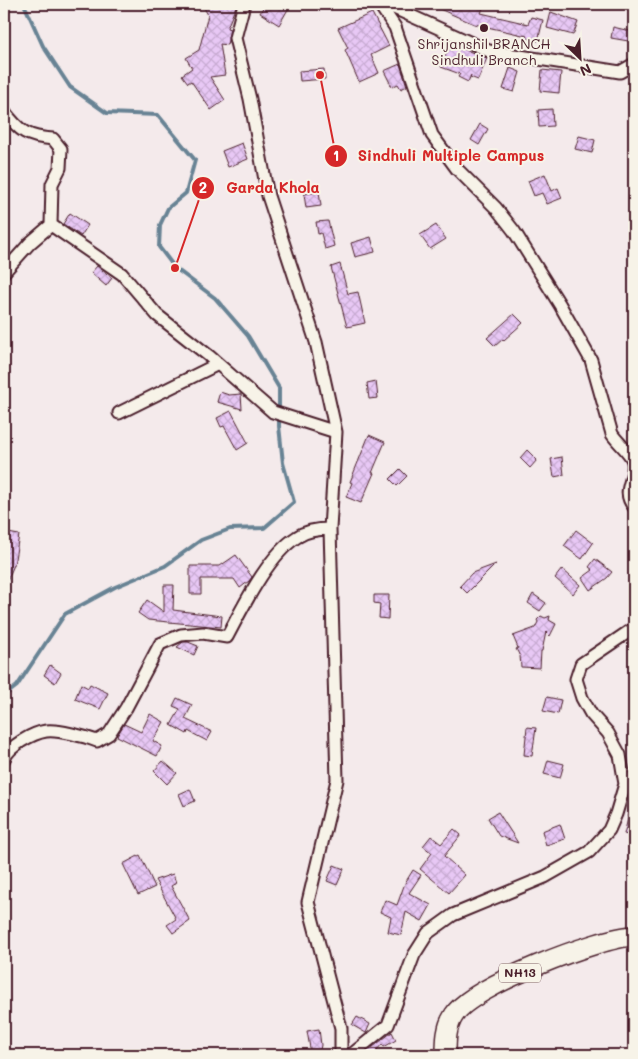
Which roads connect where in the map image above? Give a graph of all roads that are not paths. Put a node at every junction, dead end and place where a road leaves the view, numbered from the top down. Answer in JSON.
{"nodes":[{"id":1,"x":244,"y":4,"type":"edge"},
{"id":2,"x":379,"y":4,"type":"edge"},
{"id":3,"x":385,"y":4,"type":"edge"},
{"id":4,"x":634,"y":64,"type":"edge"},
{"id":5,"x":4,"y":111,"type":"edge"},
{"id":6,"x":51,"y":225,"type":"junction"},
{"id":7,"x":4,"y":272,"type":"edge"},
{"id":8,"x":218,"y":364,"type":"junction"},
{"id":9,"x":119,"y":413,"type":"dead end"},
{"id":10,"x":336,"y":432,"type":"junction"},
{"id":11,"x":634,"y":507,"type":"edge"},
{"id":12,"x":330,"y":529,"type":"junction"},
{"id":13,"x":634,"y":628,"type":"edge"},
{"id":14,"x":4,"y":759,"type":"edge"},
{"id":15,"x":634,"y":936,"type":"edge"},
{"id":16,"x":341,"y":1055,"type":"edge"},
{"id":17,"x":352,"y":1055,"type":"edge"},
{"id":18,"x":446,"y":1055,"type":"edge"}],
"edges":[{"from":1,"to":10,"type":"street"},
{"from":2,"to":11,"type":"street"},
{"from":3,"to":4,"type":"street"},
{"from":5,"to":6,"type":"street"},
{"from":6,"to":7,"type":"street"},
{"from":6,"to":8,"type":"street"},
{"from":8,"to":9,"type":"street"},
{"from":8,"to":10,"type":"street"},
{"from":10,"to":12,"type":"street"},
{"from":12,"to":14,"type":"street"},
{"from":12,"to":16,"type":"street"},
{"from":13,"to":17,"type":"street"},
{"from":15,"to":18,"type":"highway","number":"NH13"}]}
